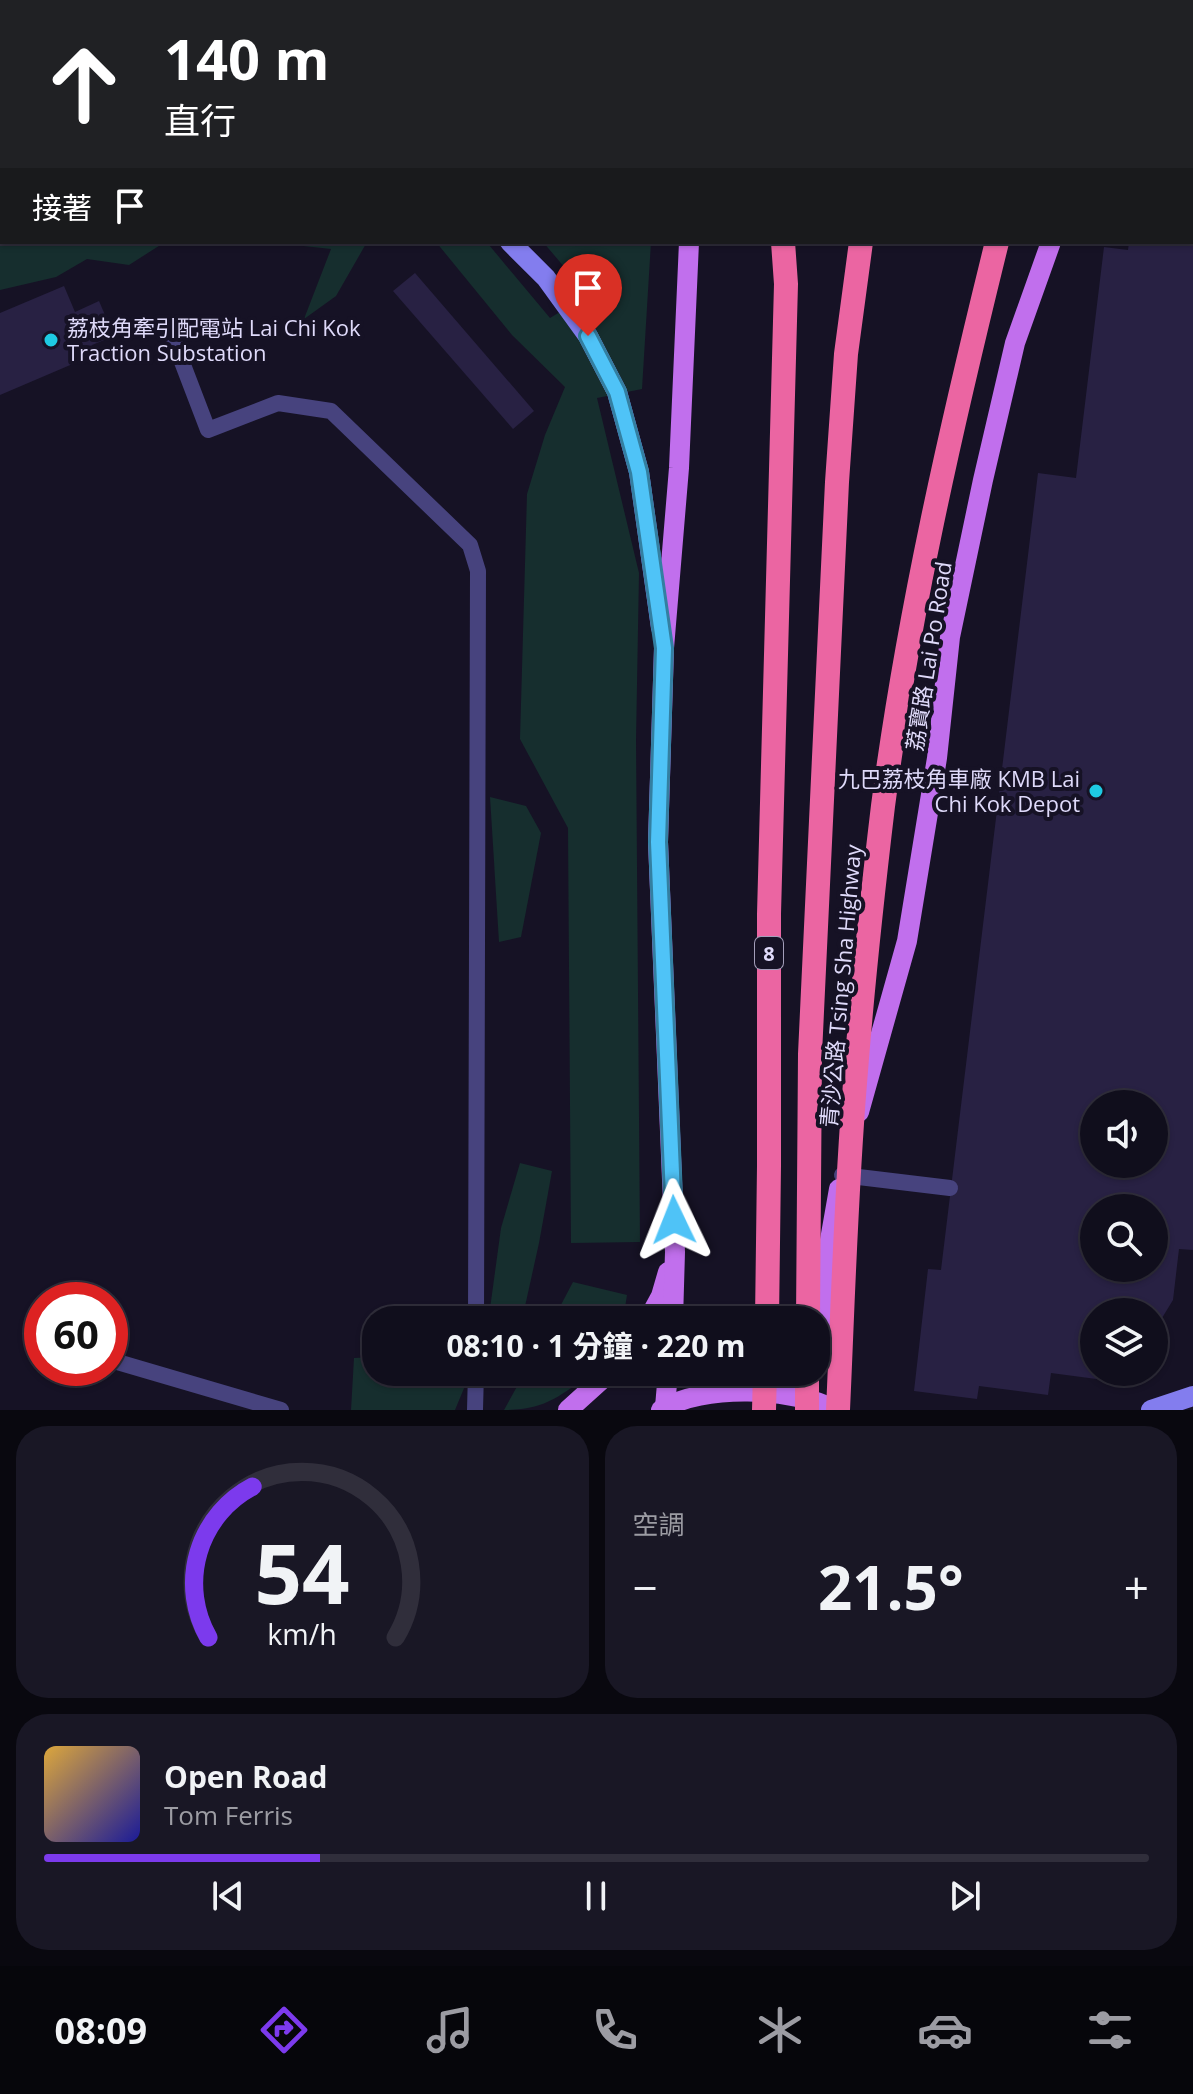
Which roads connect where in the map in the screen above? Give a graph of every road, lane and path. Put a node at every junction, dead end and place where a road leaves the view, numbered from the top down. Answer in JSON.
{"nodes":[{"id":1,"x":512,"y":244,"type":"edge"},
{"id":2,"x":689,"y":244,"type":"edge"},
{"id":3,"x":783,"y":244,"type":"edge"},
{"id":4,"x":790,"y":244,"type":"edge"},
{"id":5,"x":861,"y":244,"type":"edge"},
{"id":6,"x":997,"y":244,"type":"edge"},
{"id":7,"x":1050,"y":244,"type":"edge"},
{"id":8,"x":786,"y":284,"type":"junction"},
{"id":9,"x":169,"y":328,"type":"dead end"},
{"id":10,"x":664,"y":648,"type":"junction"},
{"id":11,"x":842,"y":1175,"type":"junction"},
{"id":12,"x":950,"y":1188,"type":"dead end"},
{"id":13,"x":675,"y":1252,"type":"junction"},
{"id":14,"x":476,"y":1306,"type":"edge"},
{"id":15,"x":656,"y":1306,"type":"edge"},
{"id":16,"x":673,"y":1306,"type":"edge"},
{"id":17,"x":767,"y":1306,"type":"edge"},
{"id":18,"x":808,"y":1306,"type":"edge"},
{"id":19,"x":128,"y":1365,"type":"edge"},
{"id":20,"x":476,"y":1386,"type":"edge"},
{"id":21,"x":595,"y":1386,"type":"edge"},
{"id":22,"x":666,"y":1386,"type":"edge"},
{"id":23,"x":765,"y":1386,"type":"edge"},
{"id":24,"x":807,"y":1386,"type":"edge"},
{"id":25,"x":1193,"y":1396,"type":"edge"},
{"id":26,"x":663,"y":1408,"type":"edge"},
{"id":27,"x":281,"y":1410,"type":"edge"},
{"id":28,"x":475,"y":1410,"type":"edge"},
{"id":29,"x":568,"y":1410,"type":"edge"},
{"id":30,"x":764,"y":1410,"type":"edge"},
{"id":31,"x":807,"y":1410,"type":"edge"},
{"id":32,"x":836,"y":1410,"type":"edge"},
{"id":33,"x":851,"y":1410,"type":"edge"},
{"id":34,"x":1151,"y":1410,"type":"edge"}],
"edges":[{"from":1,"to":10,"type":"main road"},
{"from":2,"to":10,"type":"main road"},
{"from":3,"to":8,"type":"highway","number":"8"},
{"from":4,"to":8,"type":"highway"},
{"from":5,"to":18,"type":"highway"},
{"from":6,"to":32,"type":"highway","name":"青沙公路 Tsing Sha Highway"},
{"from":7,"to":11,"type":"main road","name":"荔寶路 Lai Po Road"},
{"from":8,"to":17,"type":"highway","number":"8"},
{"from":9,"to":14,"type":"lane"},
{"from":10,"to":13,"type":"main road"},
{"from":11,"to":12,"type":"lane"},
{"from":11,"to":33,"type":"main road","name":"荔寶路 Lai Po Road"},
{"from":13,"to":15,"type":"main road"},
{"from":13,"to":16,"type":"main road"},
{"from":19,"to":27,"type":"lane"},
{"from":20,"to":28,"type":"lane"},
{"from":21,"to":29,"type":"main road"},
{"from":22,"to":26,"type":"main road"},
{"from":23,"to":30,"type":"highway"},
{"from":24,"to":31,"type":"highway"},
{"from":25,"to":34,"type":"main road"},
{"from":26,"to":32,"type":"main road"}]}
